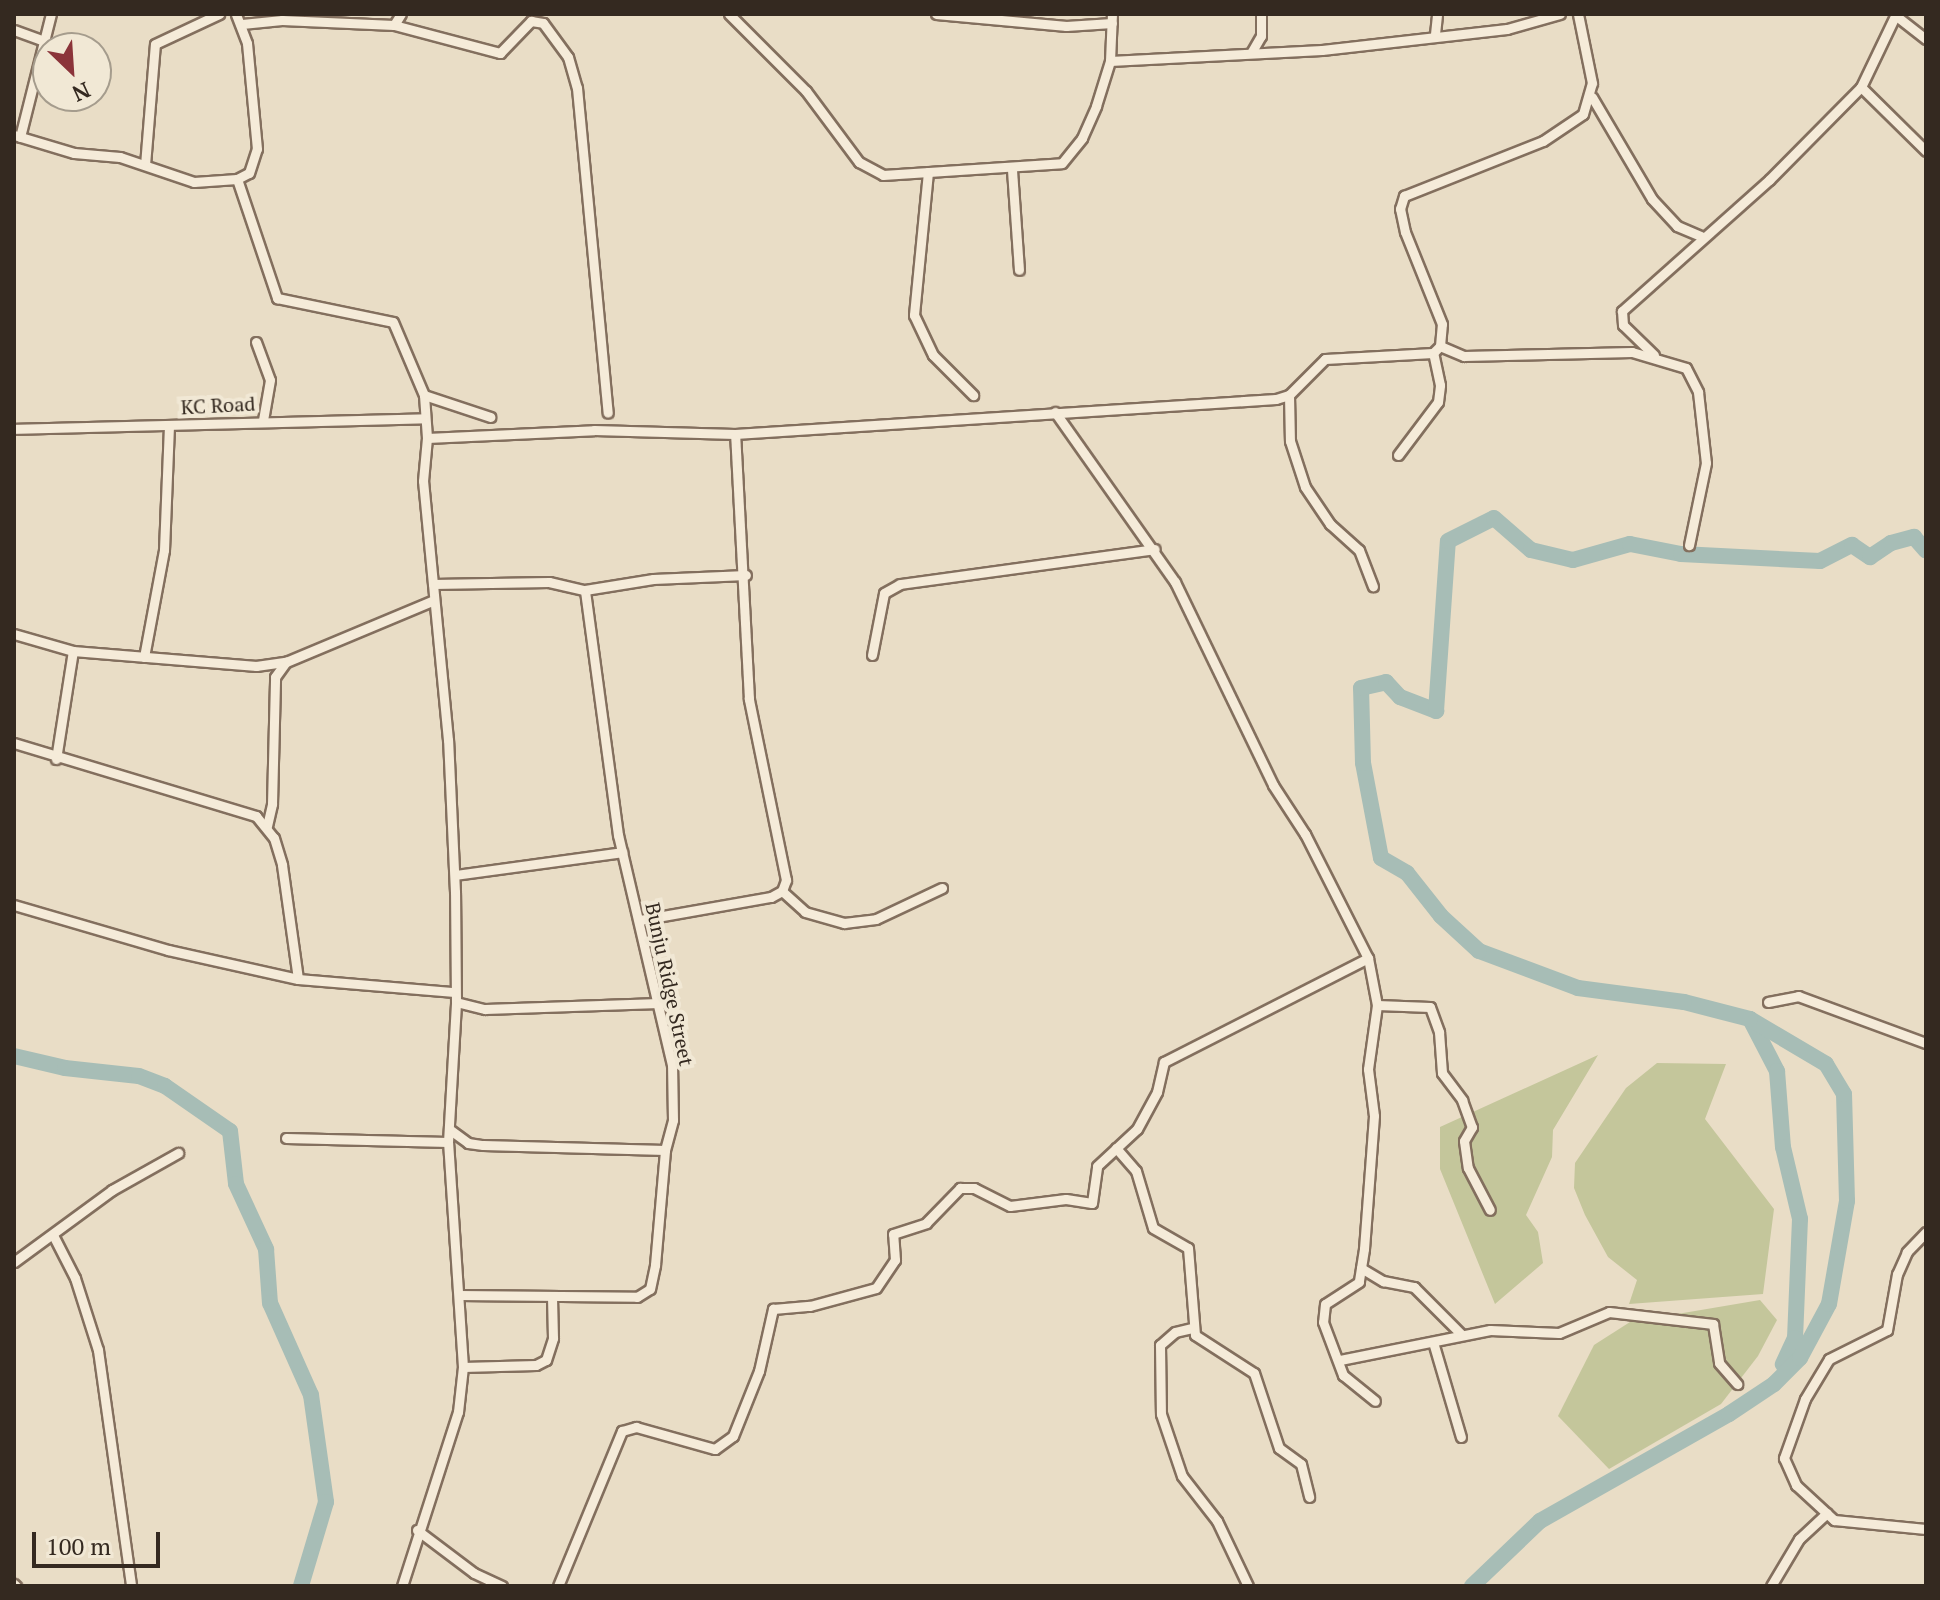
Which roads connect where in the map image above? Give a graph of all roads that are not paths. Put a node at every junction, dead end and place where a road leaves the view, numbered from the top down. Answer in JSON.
{"nodes":[{"id":1,"x":219,"y":14,"type":"edge"},
{"id":2,"x":236,"y":14,"type":"edge"},
{"id":3,"x":401,"y":14,"type":"edge"},
{"id":4,"x":729,"y":14,"type":"edge"},
{"id":5,"x":936,"y":14,"type":"edge"},
{"id":6,"x":1261,"y":14,"type":"edge"},
{"id":7,"x":1437,"y":14,"type":"edge"},
{"id":8,"x":1560,"y":14,"type":"edge"},
{"id":9,"x":1578,"y":14,"type":"edge"},
{"id":10,"x":1896,"y":14,"type":"edge"},
{"id":11,"x":1012,"y":18,"type":"edge"},
{"id":12,"x":1112,"y":18,"type":"edge"},
{"id":13,"x":242,"y":24,"type":"junction"},
{"id":14,"x":394,"y":25,"type":"junction"},
{"id":15,"x":1435,"y":34,"type":"junction"},
{"id":16,"x":1926,"y":39,"type":"edge"},
{"id":17,"x":1251,"y":53,"type":"junction"},
{"id":18,"x":1110,"y":61,"type":"junction"},
{"id":19,"x":32,"y":78,"type":"edge"},
{"id":20,"x":1861,"y":87,"type":"junction"},
{"id":21,"x":1592,"y":97,"type":"junction"},
{"id":22,"x":17,"y":136,"type":"edge"},
{"id":23,"x":1926,"y":151,"type":"edge"},
{"id":24,"x":145,"y":165,"type":"junction"},
{"id":25,"x":1012,"y":170,"type":"junction"},
{"id":26,"x":928,"y":172,"type":"junction"},
{"id":27,"x":237,"y":179,"type":"junction"},
{"id":28,"x":1701,"y":236,"type":"junction"},
{"id":29,"x":1019,"y":270,"type":"dead end"},
{"id":30,"x":256,"y":342,"type":"dead end"},
{"id":31,"x":1437,"y":350,"type":"junction"},
{"id":32,"x":1654,"y":355,"type":"junction"},
{"id":33,"x":424,"y":395,"type":"junction"},
{"id":34,"x":973,"y":395,"type":"dead end"},
{"id":35,"x":1289,"y":395,"type":"junction"},
{"id":36,"x":1055,"y":412,"type":"junction"},
{"id":37,"x":608,"y":413,"type":"dead end"},
{"id":38,"x":490,"y":417,"type":"dead end"},
{"id":39,"x":423,"y":418,"type":"junction"},
{"id":40,"x":263,"y":420,"type":"junction"},
{"id":41,"x":169,"y":425,"type":"junction"},
{"id":42,"x":14,"y":429,"type":"edge"},
{"id":43,"x":735,"y":434,"type":"junction"},
{"id":44,"x":427,"y":438,"type":"junction"},
{"id":45,"x":1398,"y":455,"type":"dead end"},
{"id":46,"x":1689,"y":545,"type":"dead end"},
{"id":47,"x":1155,"y":549,"type":"junction"},
{"id":48,"x":746,"y":575,"type":"junction"},
{"id":49,"x":433,"y":584,"type":"junction"},
{"id":50,"x":1373,"y":586,"type":"dead end"},
{"id":51,"x":585,"y":590,"type":"junction"},
{"id":52,"x":434,"y":600,"type":"junction"},
{"id":53,"x":14,"y":634,"type":"edge"},
{"id":54,"x":73,"y":651,"type":"junction"},
{"id":55,"x":872,"y":655,"type":"dead end"},
{"id":56,"x":144,"y":657,"type":"junction"},
{"id":57,"x":286,"y":662,"type":"junction"},
{"id":58,"x":14,"y":743,"type":"edge"},
{"id":59,"x":56,"y":759,"type":"junction"},
{"id":60,"x":267,"y":826,"type":"junction"},
{"id":61,"x":622,"y":852,"type":"junction"},
{"id":62,"x":455,"y":875,"type":"junction"},
{"id":63,"x":942,"y":888,"type":"dead end"},
{"id":64,"x":782,"y":891,"type":"junction"},
{"id":65,"x":14,"y":905,"type":"edge"},
{"id":66,"x":640,"y":920,"type":"junction"},
{"id":67,"x":1368,"y":958,"type":"junction"},
{"id":68,"x":298,"y":979,"type":"junction"},
{"id":69,"x":455,"y":997,"type":"junction"},
{"id":70,"x":1768,"y":1002,"type":"dead end"},
{"id":71,"x":659,"y":1003,"type":"junction"},
{"id":72,"x":1377,"y":1005,"type":"junction"},
{"id":73,"x":1926,"y":1043,"type":"edge"},
{"id":74,"x":449,"y":1129,"type":"junction"},
{"id":75,"x":286,"y":1138,"type":"dead end"},
{"id":76,"x":448,"y":1142,"type":"junction"},
{"id":77,"x":1116,"y":1148,"type":"junction"},
{"id":78,"x":665,"y":1150,"type":"junction"},
{"id":79,"x":178,"y":1153,"type":"dead end"},
{"id":80,"x":1490,"y":1210,"type":"dead end"},
{"id":81,"x":1926,"y":1232,"type":"edge"},
{"id":82,"x":53,"y":1235,"type":"junction"},
{"id":83,"x":14,"y":1262,"type":"edge"},
{"id":84,"x":1361,"y":1268,"type":"junction"},
{"id":85,"x":459,"y":1295,"type":"junction"},
{"id":86,"x":552,"y":1298,"type":"junction"},
{"id":87,"x":1192,"y":1328,"type":"junction"},
{"id":88,"x":1462,"y":1335,"type":"junction"},
{"id":89,"x":1433,"y":1342,"type":"junction"},
{"id":90,"x":1340,"y":1360,"type":"junction"},
{"id":91,"x":463,"y":1367,"type":"junction"},
{"id":92,"x":1737,"y":1384,"type":"dead end"},
{"id":93,"x":1375,"y":1401,"type":"dead end"},
{"id":94,"x":1461,"y":1437,"type":"dead end"},
{"id":95,"x":1309,"y":1497,"type":"dead end"},
{"id":96,"x":1827,"y":1513,"type":"junction"},
{"id":97,"x":1926,"y":1529,"type":"edge"},
{"id":98,"x":417,"y":1530,"type":"junction"},
{"id":99,"x":131,"y":1586,"type":"edge"},
{"id":100,"x":402,"y":1586,"type":"edge"},
{"id":101,"x":502,"y":1586,"type":"edge"},
{"id":102,"x":558,"y":1586,"type":"edge"},
{"id":103,"x":1248,"y":1586,"type":"edge"},
{"id":104,"x":1771,"y":1586,"type":"edge"}],
"edges":[{"from":1,"to":24,"type":"street"},
{"from":2,"to":13,"type":"street"},
{"from":3,"to":14,"type":"street"},
{"from":4,"to":26,"type":"street"},
{"from":5,"to":11,"type":"street"},
{"from":6,"to":17,"type":"street"},
{"from":7,"to":15,"type":"street"},
{"from":8,"to":15,"type":"street"},
{"from":9,"to":21,"type":"street"},
{"from":10,"to":16,"type":"street"},
{"from":10,"to":20,"type":"street"},
{"from":11,"to":12,"type":"street"},
{"from":12,"to":18,"type":"street"},
{"from":13,"to":14,"type":"street"},
{"from":13,"to":27,"type":"street"},
{"from":14,"to":37,"type":"street"},
{"from":15,"to":17,"type":"street"},
{"from":17,"to":18,"type":"street"},
{"from":18,"to":25,"type":"street"},
{"from":19,"to":22,"type":"street"},
{"from":20,"to":23,"type":"street"},
{"from":20,"to":28,"type":"street"},
{"from":21,"to":28,"type":"street"},
{"from":21,"to":31,"type":"street"},
{"from":22,"to":24,"type":"street"},
{"from":24,"to":27,"type":"street"},
{"from":25,"to":26,"type":"street"},
{"from":25,"to":29,"type":"street"},
{"from":26,"to":34,"type":"street"},
{"from":27,"to":33,"type":"street"},
{"from":28,"to":32,"type":"street"},
{"from":30,"to":40,"type":"street"},
{"from":31,"to":32,"type":"street"},
{"from":31,"to":35,"type":"street"},
{"from":31,"to":45,"type":"street"},
{"from":32,"to":46,"type":"street"},
{"from":33,"to":38,"type":"street"},
{"from":33,"to":39,"type":"street"},
{"from":35,"to":36,"type":"street"},
{"from":35,"to":50,"type":"street"},
{"from":36,"to":43,"type":"street"},
{"from":36,"to":47,"type":"street"},
{"from":39,"to":40,"type":"street","name":"KC Road"},
{"from":39,"to":44,"type":"street"},
{"from":40,"to":41,"type":"street","name":"KC Road"},
{"from":41,"to":42,"type":"street","name":"KC Road"},
{"from":41,"to":56,"type":"street"},
{"from":43,"to":44,"type":"street"},
{"from":43,"to":48,"type":"street"},
{"from":44,"to":49,"type":"street"},
{"from":47,"to":55,"type":"street"},
{"from":47,"to":67,"type":"street"},
{"from":48,"to":51,"type":"street"},
{"from":48,"to":64,"type":"street"},
{"from":49,"to":51,"type":"street"},
{"from":49,"to":52,"type":"street"},
{"from":51,"to":61,"type":"street","name":"Bunju Ridge Street"},
{"from":52,"to":57,"type":"street"},
{"from":52,"to":62,"type":"street"},
{"from":53,"to":54,"type":"street"},
{"from":54,"to":56,"type":"street"},
{"from":54,"to":59,"type":"street"},
{"from":56,"to":57,"type":"street"},
{"from":57,"to":60,"type":"street"},
{"from":58,"to":59,"type":"street"},
{"from":59,"to":60,"type":"street"},
{"from":60,"to":68,"type":"street"},
{"from":61,"to":62,"type":"street"},
{"from":61,"to":66,"type":"street","name":"Bunju Ridge Street"},
{"from":62,"to":69,"type":"street"},
{"from":63,"to":64,"type":"street"},
{"from":64,"to":66,"type":"street"},
{"from":65,"to":68,"type":"street"},
{"from":66,"to":71,"type":"street","name":"Bunju Ridge Street"},
{"from":67,"to":72,"type":"street"},
{"from":67,"to":77,"type":"street"},
{"from":68,"to":69,"type":"street"},
{"from":69,"to":71,"type":"street"},
{"from":69,"to":74,"type":"street"},
{"from":70,"to":73,"type":"street"},
{"from":71,"to":78,"type":"street","name":"Bunju Ridge Street"},
{"from":72,"to":80,"type":"street"},
{"from":72,"to":84,"type":"street"},
{"from":74,"to":76,"type":"street"},
{"from":74,"to":78,"type":"street"},
{"from":75,"to":76,"type":"street"},
{"from":76,"to":85,"type":"street"},
{"from":77,"to":87,"type":"street"},
{"from":77,"to":102,"type":"street"},
{"from":78,"to":86,"type":"street","name":"Bunju Ridge Street"},
{"from":79,"to":82,"type":"street"},
{"from":81,"to":96,"type":"street"},
{"from":82,"to":83,"type":"street"},
{"from":82,"to":99,"type":"street"},
{"from":84,"to":88,"type":"street"},
{"from":84,"to":90,"type":"street"},
{"from":85,"to":86,"type":"street","name":"Bunju Ridge Street"},
{"from":85,"to":91,"type":"street"},
{"from":86,"to":91,"type":"street"},
{"from":87,"to":95,"type":"street"},
{"from":87,"to":103,"type":"street"},
{"from":88,"to":89,"type":"street"},
{"from":88,"to":92,"type":"street"},
{"from":89,"to":90,"type":"street"},
{"from":89,"to":94,"type":"street"},
{"from":90,"to":93,"type":"street"},
{"from":91,"to":98,"type":"street"},
{"from":96,"to":97,"type":"street"},
{"from":96,"to":104,"type":"street"},
{"from":98,"to":100,"type":"street"},
{"from":98,"to":101,"type":"street"}]}
